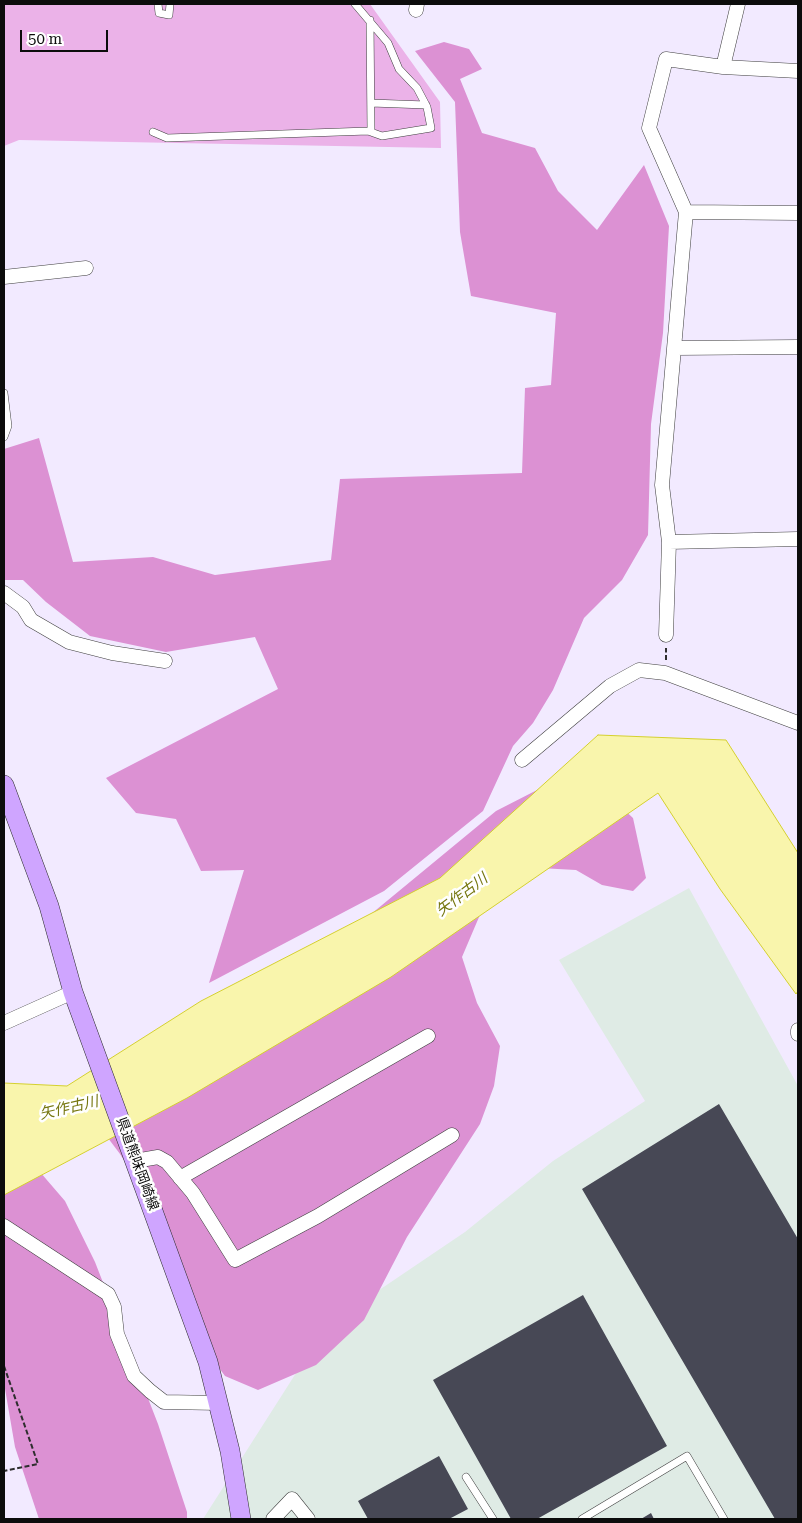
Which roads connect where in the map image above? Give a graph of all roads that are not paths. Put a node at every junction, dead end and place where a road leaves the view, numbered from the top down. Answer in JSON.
{"nodes":[{"id":1,"x":158,"y":4,"type":"edge"},
{"id":2,"x":170,"y":4,"type":"edge"},
{"id":3,"x":355,"y":4,"type":"edge"},
{"id":4,"x":738,"y":4,"type":"edge"},
{"id":5,"x":370,"y":20,"type":"junction"},
{"id":6,"x":723,"y":67,"type":"junction"},
{"id":7,"x":798,"y":70,"type":"edge"},
{"id":8,"x":371,"y":103,"type":"junction"},
{"id":9,"x":426,"y":105,"type":"junction"},
{"id":10,"x":153,"y":132,"type":"dead end"},
{"id":11,"x":371,"y":132,"type":"junction"},
{"id":12,"x":686,"y":212,"type":"junction"},
{"id":13,"x":798,"y":212,"type":"edge"},
{"id":14,"x":86,"y":268,"type":"dead end"},
{"id":15,"x":4,"y":277,"type":"edge"},
{"id":16,"x":798,"y":347,"type":"edge"},
{"id":17,"x":675,"y":348,"type":"junction"},
{"id":18,"x":4,"y":393,"type":"edge"},
{"id":19,"x":5,"y":416,"type":"edge"},
{"id":20,"x":4,"y":437,"type":"edge"},
{"id":21,"x":798,"y":539,"type":"edge"},
{"id":22,"x":669,"y":542,"type":"junction"},
{"id":23,"x":4,"y":593,"type":"edge"},
{"id":24,"x":666,"y":635,"type":"road end"},
{"id":25,"x":166,"y":661,"type":"dead end"},
{"id":26,"x":798,"y":723,"type":"edge"},
{"id":27,"x":522,"y":760,"type":"dead end"},
{"id":28,"x":4,"y":785,"type":"edge"},
{"id":29,"x":73,"y":992,"type":"junction"},
{"id":30,"x":4,"y":1023,"type":"edge"},
{"id":31,"x":428,"y":1036,"type":"dead end"},
{"id":32,"x":452,"y":1135,"type":"dead end"},
{"id":33,"x":136,"y":1161,"type":"junction"},
{"id":34,"x":180,"y":1178,"type":"junction"},
{"id":35,"x":4,"y":1226,"type":"edge"},
{"id":36,"x":219,"y":1403,"type":"junction"},
{"id":37,"x":466,"y":1477,"type":"dead end"},
{"id":38,"x":241,"y":1519,"type":"edge"},
{"id":39,"x":274,"y":1519,"type":"edge"},
{"id":40,"x":308,"y":1519,"type":"edge"},
{"id":41,"x":493,"y":1519,"type":"edge"},
{"id":42,"x":582,"y":1519,"type":"edge"},
{"id":43,"x":724,"y":1519,"type":"edge"}],
"edges":[{"from":1,"to":2,"type":"lane"},
{"from":3,"to":5,"type":"lane"},
{"from":4,"to":6,"type":"street"},
{"from":5,"to":8,"type":"lane"},
{"from":5,"to":9,"type":"lane"},
{"from":6,"to":7,"type":"street"},
{"from":6,"to":12,"type":"street"},
{"from":8,"to":9,"type":"lane"},
{"from":8,"to":11,"type":"lane"},
{"from":9,"to":11,"type":"lane"},
{"from":10,"to":11,"type":"lane"},
{"from":12,"to":13,"type":"street"},
{"from":12,"to":17,"type":"street"},
{"from":14,"to":15,"type":"street"},
{"from":16,"to":17,"type":"street"},
{"from":17,"to":22,"type":"street"},
{"from":18,"to":19,"type":"lane"},
{"from":19,"to":20,"type":"lane"},
{"from":21,"to":22,"type":"street"},
{"from":22,"to":24,"type":"street"},
{"from":23,"to":25,"type":"street"},
{"from":26,"to":27,"type":"street"},
{"from":28,"to":29,"type":"main road","name":"県道熊味岡崎線"},
{"from":29,"to":30,"type":"street"},
{"from":29,"to":33,"type":"main road","name":"県道熊味岡崎線"},
{"from":31,"to":34,"type":"street"},
{"from":32,"to":34,"type":"street"},
{"from":33,"to":34,"type":"street"},
{"from":33,"to":36,"type":"main road","name":"県道熊味岡崎線"},
{"from":35,"to":36,"type":"street"},
{"from":36,"to":38,"type":"main road","name":"県道熊味岡崎線"},
{"from":37,"to":41,"type":"lane"},
{"from":39,"to":40,"type":"street"},
{"from":42,"to":43,"type":"lane"}]}
